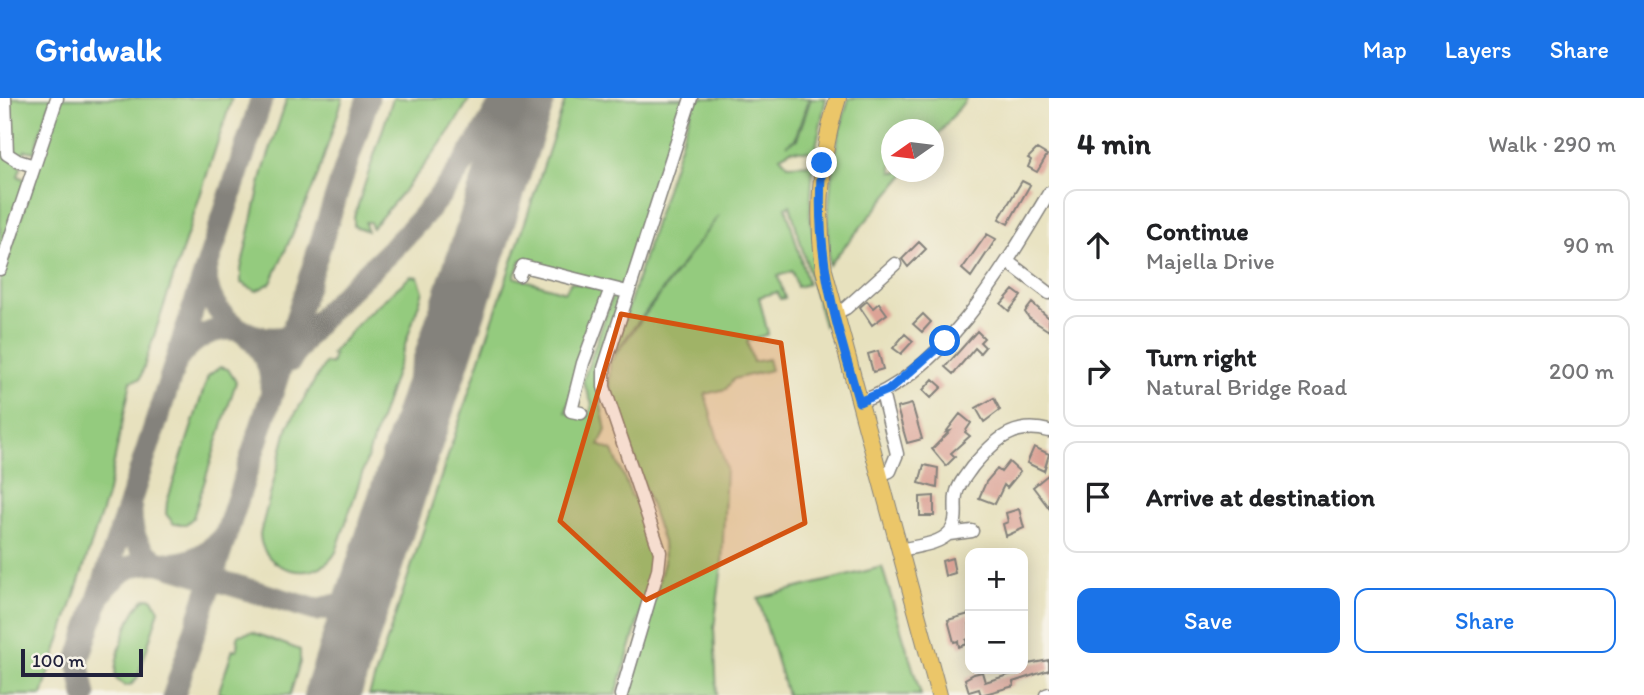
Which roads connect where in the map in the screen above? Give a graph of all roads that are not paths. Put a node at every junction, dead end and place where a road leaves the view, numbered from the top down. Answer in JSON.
{"nodes":[{"id":1,"x":5,"y":98,"type":"edge"},
{"id":2,"x":57,"y":98,"type":"edge"},
{"id":3,"x":691,"y":98,"type":"edge"},
{"id":4,"x":838,"y":98,"type":"edge"},
{"id":5,"x":34,"y":166,"type":"junction"},
{"id":6,"x":1049,"y":193,"type":"edge"},
{"id":7,"x":1008,"y":262,"type":"junction"},
{"id":8,"x":894,"y":264,"type":"dead end"},
{"id":9,"x":0,"y":269,"type":"edge"},
{"id":10,"x":519,"y":275,"type":"dead end"},
{"id":11,"x":611,"y":288,"type":"junction"},
{"id":12,"x":627,"y":292,"type":"junction"},
{"id":13,"x":1049,"y":293,"type":"edge"},
{"id":14,"x":834,"y":314,"type":"junction"},
{"id":15,"x":882,"y":393,"type":"junction"},
{"id":16,"x":859,"y":402,"type":"junction"},
{"id":17,"x":581,"y":414,"type":"dead end"},
{"id":18,"x":1049,"y":431,"type":"edge"},
{"id":19,"x":879,"y":475,"type":"junction"},
{"id":20,"x":972,"y":531,"type":"dead end"},
{"id":21,"x":949,"y":534,"type":"junction"},
{"id":22,"x":900,"y":550,"type":"junction"},
{"id":23,"x":621,"y":695,"type":"edge"},
{"id":24,"x":939,"y":695,"type":"edge"}],
"edges":[{"from":1,"to":5,"type":"street"},
{"from":2,"to":5,"type":"street"},
{"from":3,"to":12,"type":"street"},
{"from":4,"to":14,"type":"main road"},
{"from":5,"to":9,"type":"street"},
{"from":6,"to":7,"type":"street"},
{"from":7,"to":13,"type":"street"},
{"from":7,"to":15,"type":"street"},
{"from":8,"to":14,"type":"street"},
{"from":10,"to":11,"type":"street"},
{"from":11,"to":12,"type":"street"},
{"from":11,"to":17,"type":"street"},
{"from":12,"to":23,"type":"street"},
{"from":14,"to":16,"type":"main road"},
{"from":15,"to":16,"type":"street"},
{"from":15,"to":19,"type":"street"},
{"from":16,"to":19,"type":"main road"},
{"from":18,"to":21,"type":"street"},
{"from":19,"to":22,"type":"main road"},
{"from":20,"to":21,"type":"street"},
{"from":21,"to":22,"type":"street"},
{"from":22,"to":24,"type":"main road"}]}
